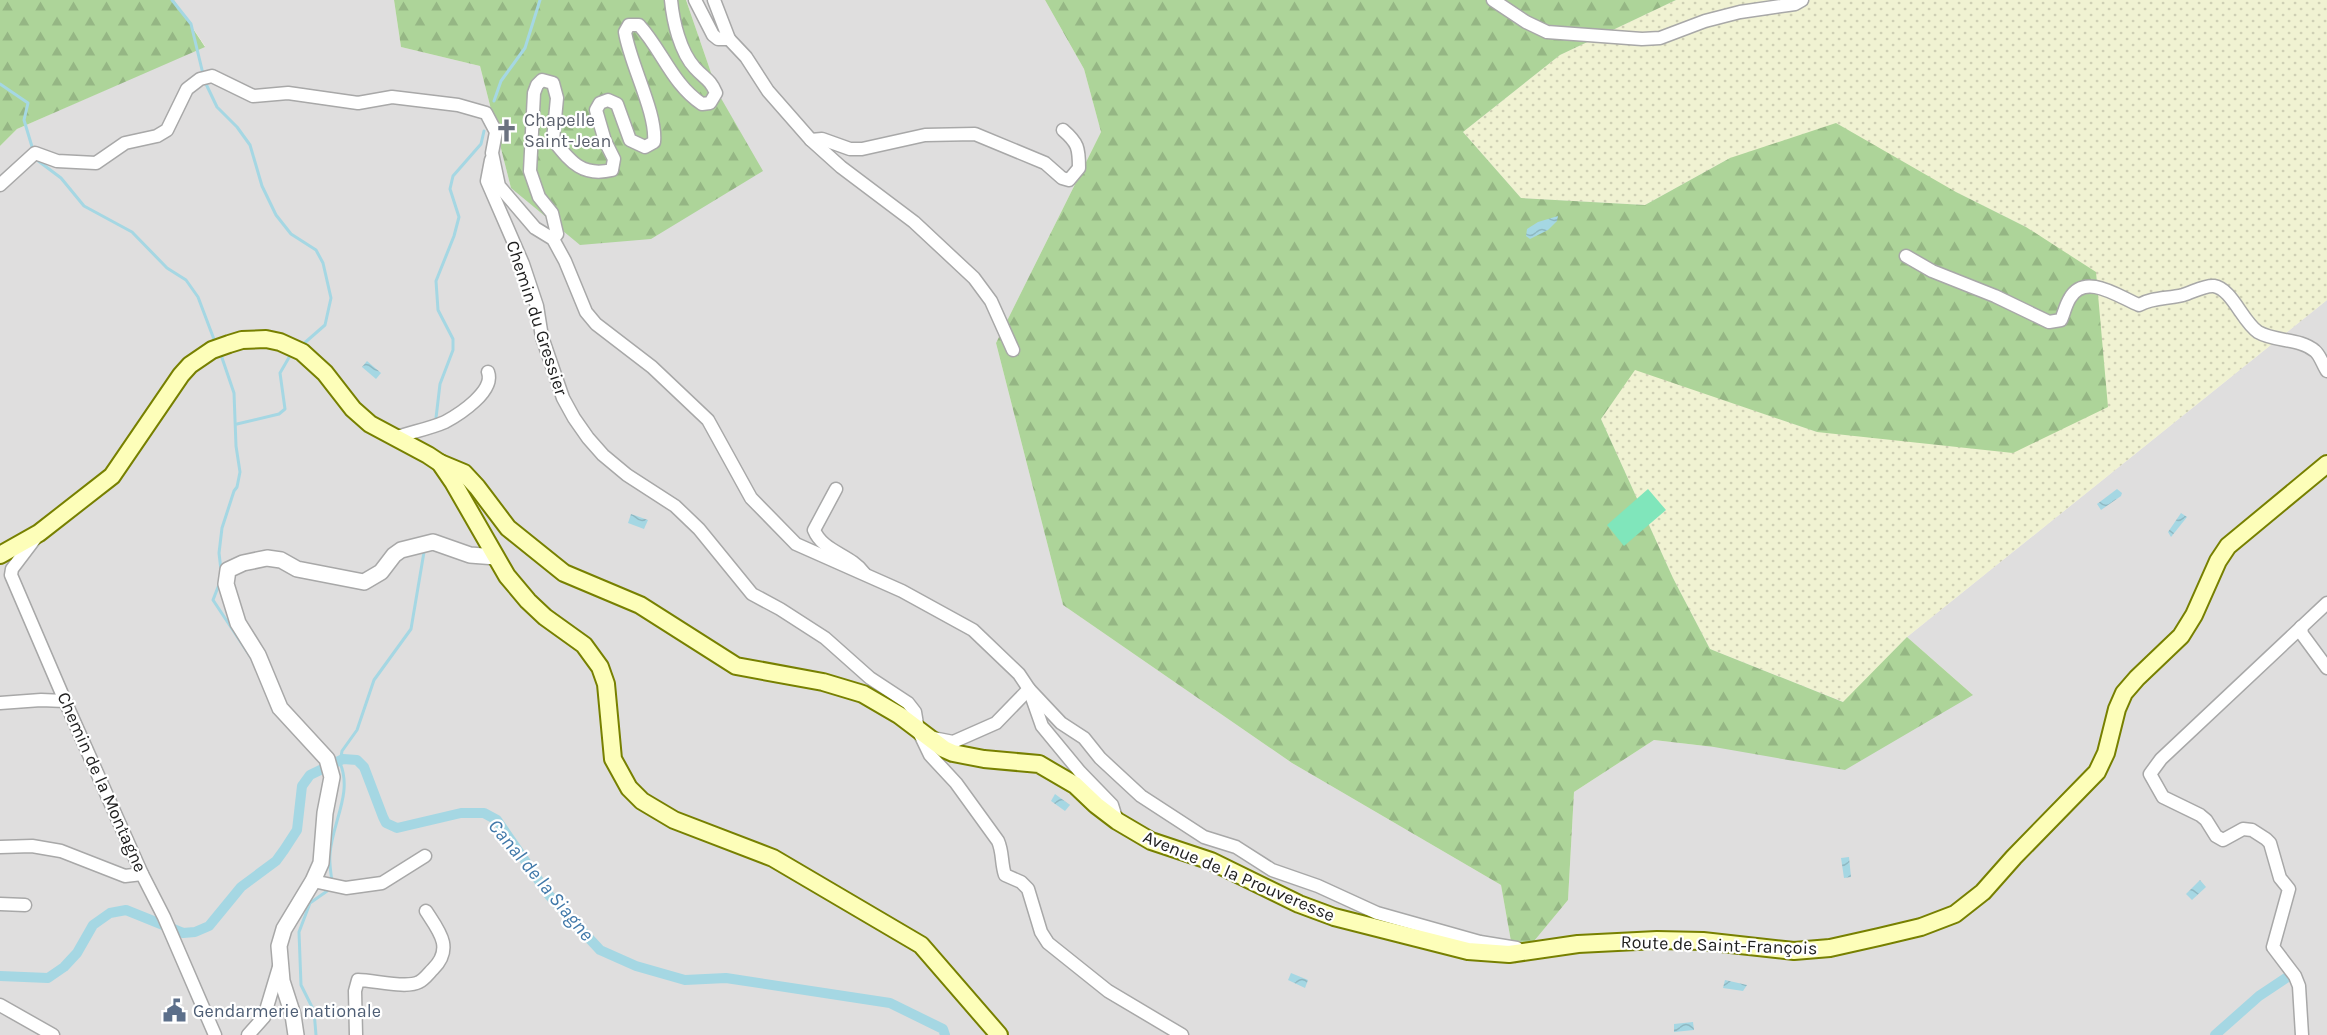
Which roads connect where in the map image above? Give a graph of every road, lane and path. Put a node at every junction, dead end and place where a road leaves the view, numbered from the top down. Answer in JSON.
{"nodes":[{"id":1,"x":671,"y":0,"type":"edge"},
{"id":2,"x":695,"y":0,"type":"edge"},
{"id":3,"x":714,"y":0,"type":"edge"},
{"id":4,"x":1493,"y":0,"type":"edge"},
{"id":5,"x":1802,"y":0,"type":"edge"},
{"id":6,"x":729,"y":39,"type":"junction"},
{"id":7,"x":1063,"y":130,"type":"dead end"},
{"id":8,"x":811,"y":141,"type":"junction"},
{"id":9,"x":492,"y":153,"type":"junction"},
{"id":10,"x":0,"y":185,"type":"edge"},
{"id":11,"x":552,"y":239,"type":"junction"},
{"id":12,"x":1906,"y":256,"type":"dead end"},
{"id":13,"x":1014,"y":350,"type":"dead end"},
{"id":14,"x":2327,"y":371,"type":"edge"},
{"id":15,"x":488,"y":372,"type":"dead end"},
{"id":16,"x":394,"y":438,"type":"junction"},
{"id":17,"x":440,"y":463,"type":"junction"},
{"id":18,"x":2325,"y":466,"type":"edge"},
{"id":19,"x":836,"y":489,"type":"dead end"},
{"id":20,"x":39,"y":533,"type":"junction"},
{"id":21,"x":0,"y":555,"type":"edge"},
{"id":22,"x":496,"y":557,"type":"junction"},
{"id":23,"x":866,"y":576,"type":"junction"},
{"id":24,"x":2327,"y":603,"type":"edge"},
{"id":25,"x":2301,"y":627,"type":"junction"},
{"id":26,"x":2327,"y":668,"type":"edge"},
{"id":27,"x":1029,"y":688,"type":"junction"},
{"id":28,"x":65,"y":701,"type":"junction"},
{"id":29,"x":0,"y":703,"type":"edge"},
{"id":30,"x":923,"y":734,"type":"junction"},
{"id":31,"x":1117,"y":821,"type":"junction"},
{"id":32,"x":0,"y":847,"type":"edge"},
{"id":33,"x":425,"y":856,"type":"dead end"},
{"id":34,"x":142,"y":874,"type":"junction"},
{"id":35,"x":313,"y":880,"type":"junction"},
{"id":36,"x":0,"y":904,"type":"edge"},
{"id":37,"x":25,"y":905,"type":"dead end"},
{"id":38,"x":426,"y":911,"type":"dead end"},
{"id":39,"x":1536,"y":951,"type":"junction"},
{"id":40,"x":280,"y":965,"type":"junction"},
{"id":41,"x":0,"y":1005,"type":"edge"},
{"id":42,"x":53,"y":1035,"type":"edge"},
{"id":43,"x":215,"y":1035,"type":"edge"},
{"id":44,"x":248,"y":1035,"type":"edge"},
{"id":45,"x":296,"y":1035,"type":"edge"},
{"id":46,"x":356,"y":1035,"type":"edge"},
{"id":47,"x":999,"y":1035,"type":"edge"},
{"id":48,"x":1182,"y":1035,"type":"edge"},
{"id":49,"x":2302,"y":1035,"type":"edge"}],
"edges":[{"from":1,"to":11,"type":"street"},
{"from":2,"to":6,"type":"street"},
{"from":3,"to":6,"type":"street"},
{"from":4,"to":5,"type":"street"},
{"from":6,"to":8,"type":"street"},
{"from":7,"to":8,"type":"street"},
{"from":8,"to":13,"type":"street"},
{"from":9,"to":10,"type":"street"},
{"from":9,"to":11,"type":"street"},
{"from":9,"to":30,"type":"street","name":"Chemin du Gressier"},
{"from":11,"to":23,"type":"street"},
{"from":12,"to":14,"type":"street"},
{"from":15,"to":16,"type":"street"},
{"from":16,"to":17,"type":"main road","name":"Avenue de la Prouveresse"},
{"from":16,"to":20,"type":"main road","name":"Avenue de la Prouveresse"},
{"from":17,"to":22,"type":"main road"},
{"from":17,"to":30,"type":"main road","name":"Avenue de la Prouveresse"},
{"from":18,"to":39,"type":"main road","name":"Route de Saint-François"},
{"from":19,"to":23,"type":"street"},
{"from":20,"to":21,"type":"main road","name":"Avenue de la Prouveresse"},
{"from":20,"to":28,"type":"street","name":"Chemin de la Montagne"},
{"from":22,"to":35,"type":"street"},
{"from":22,"to":47,"type":"main road"},
{"from":23,"to":27,"type":"street"},
{"from":24,"to":25,"type":"street"},
{"from":25,"to":26,"type":"street"},
{"from":25,"to":49,"type":"street"},
{"from":27,"to":30,"type":"street"},
{"from":27,"to":31,"type":"street"},
{"from":27,"to":39,"type":"street"},
{"from":28,"to":29,"type":"street"},
{"from":28,"to":34,"type":"street","name":"Chemin de la Montagne"},
{"from":30,"to":31,"type":"main road","name":"Avenue de la Prouveresse"},
{"from":30,"to":48,"type":"street","name":"Chemin du Gressier"},
{"from":31,"to":39,"type":"main road","name":"Avenue de la Prouveresse"},
{"from":32,"to":34,"type":"street"},
{"from":33,"to":35,"type":"street"},
{"from":34,"to":43,"type":"street","name":"Chemin de la Montagne"},
{"from":35,"to":40,"type":"street"},
{"from":36,"to":37,"type":"street"},
{"from":38,"to":46,"type":"street"},
{"from":40,"to":44,"type":"street"},
{"from":40,"to":45,"type":"street"},
{"from":41,"to":42,"type":"street"}]}
